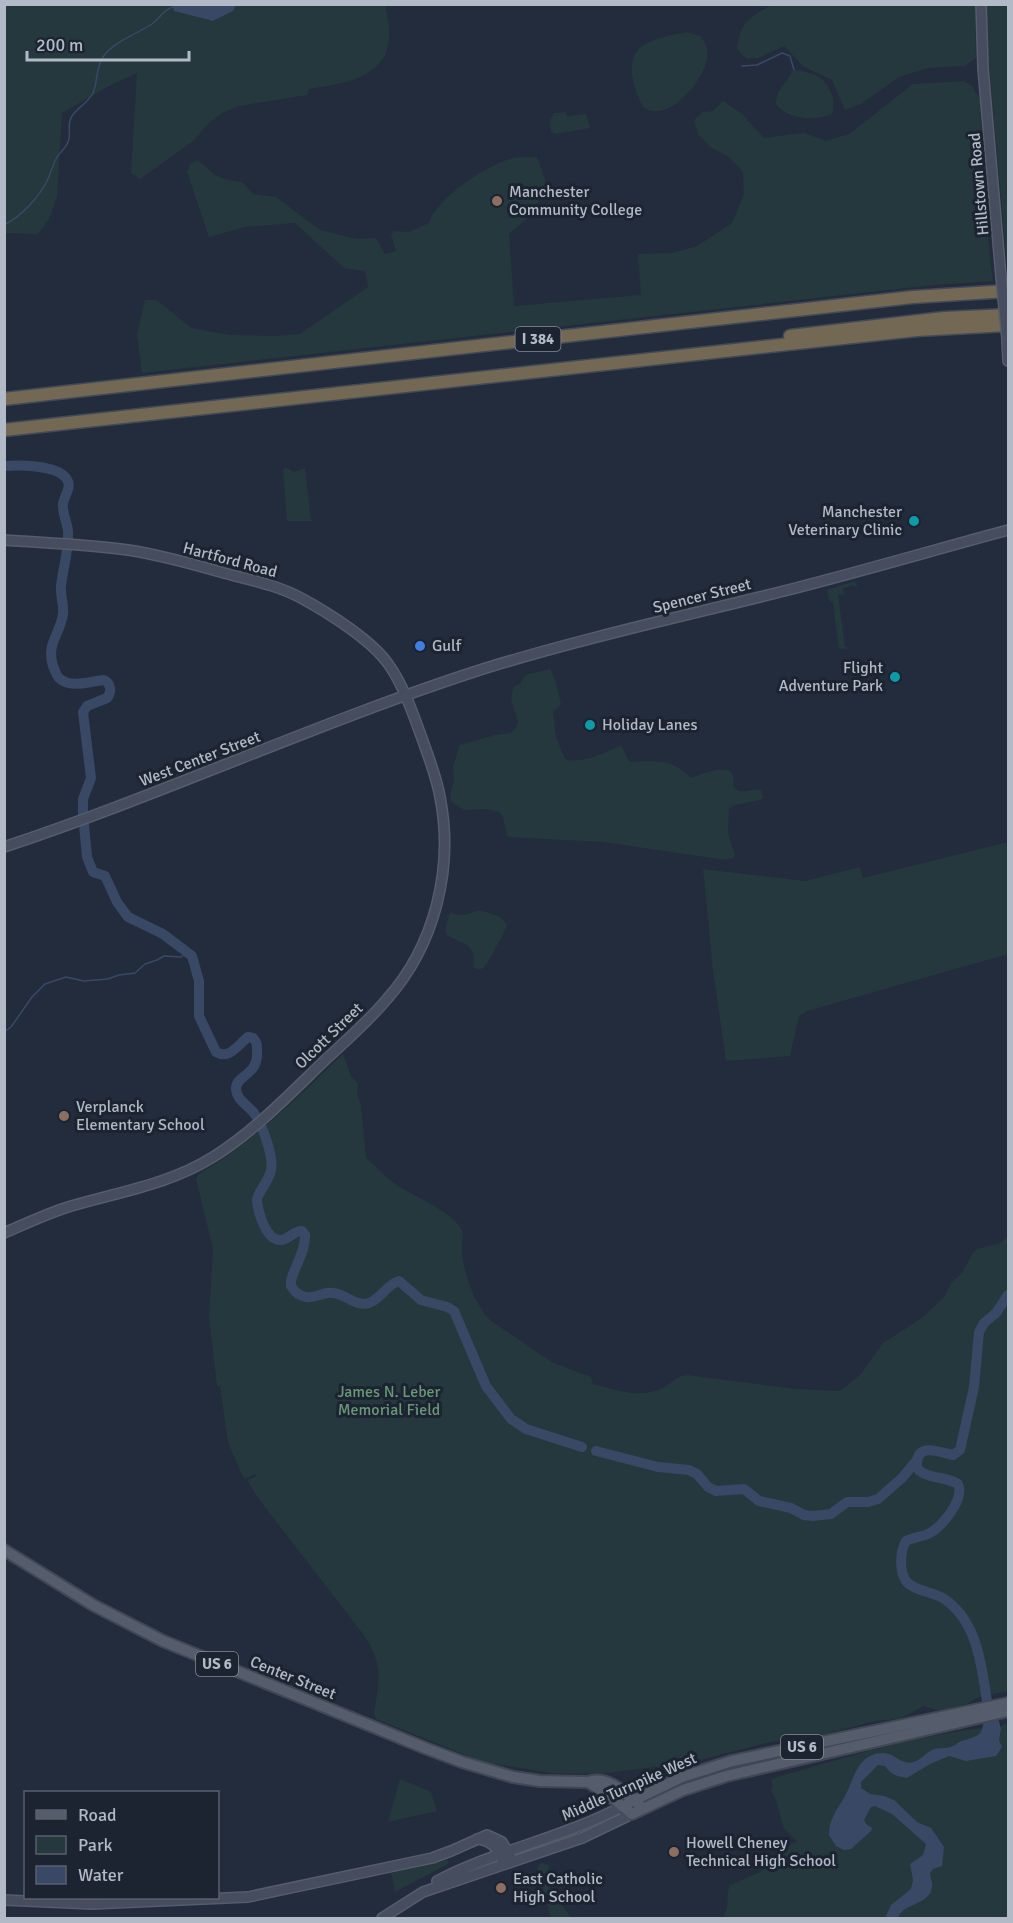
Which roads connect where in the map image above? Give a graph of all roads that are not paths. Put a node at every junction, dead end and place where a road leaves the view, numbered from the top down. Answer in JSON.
{"nodes":[{"id":1,"x":981,"y":4,"type":"edge"},
{"id":2,"x":1008,"y":291,"type":"edge"},
{"id":3,"x":1008,"y":315,"type":"edge"},
{"id":4,"x":1008,"y":325,"type":"edge"},
{"id":5,"x":1008,"y":361,"type":"edge"},
{"id":6,"x":524,"y":373,"type":"junction"},
{"id":7,"x":4,"y":399,"type":"edge"},
{"id":8,"x":4,"y":430,"type":"edge"},
{"id":9,"x":1008,"y":530,"type":"edge"},
{"id":10,"x":4,"y":540,"type":"edge"},
{"id":11,"x":405,"y":696,"type":"junction"},
{"id":12,"x":4,"y":847,"type":"edge"},
{"id":13,"x":4,"y":1233,"type":"edge"},
{"id":14,"x":4,"y":1550,"type":"edge"},
{"id":15,"x":1004,"y":1708,"type":"edge"},
{"id":16,"x":904,"y":1731,"type":"junction"},
{"id":17,"x":588,"y":1782,"type":"junction"},
{"id":18,"x":634,"y":1800,"type":"junction"},
{"id":19,"x":623,"y":1806,"type":"junction"},
{"id":20,"x":643,"y":1808,"type":"junction"},
{"id":21,"x":632,"y":1814,"type":"junction"},
{"id":22,"x":448,"y":1852,"type":"junction"},
{"id":23,"x":507,"y":1858,"type":"junction"},
{"id":24,"x":455,"y":1872,"type":"junction"},
{"id":25,"x":423,"y":1892,"type":"junction"},
{"id":26,"x":219,"y":1898,"type":"edge"},
{"id":27,"x":203,"y":1899,"type":"edge"},
{"id":28,"x":4,"y":1900,"type":"edge"},
{"id":29,"x":382,"y":1918,"type":"edge"}],
"edges":[{"from":1,"to":5,"type":"main road","name":"Hillstown Road","bridge":true},
{"from":2,"to":7,"type":"highway","number":"I 384"},
{"from":3,"to":6,"type":"highway"},
{"from":4,"to":6,"type":"highway","number":"I 384"},
{"from":6,"to":8,"type":"highway","number":"I 384"},
{"from":9,"to":11,"type":"main road","name":"Spencer Street"},
{"from":10,"to":11,"type":"main road","name":"Hartford Road"},
{"from":11,"to":12,"type":"main road","name":"West Center Street"},
{"from":11,"to":13,"type":"main road","name":"Olcott Street"},
{"from":14,"to":17,"type":"main road","name":"Center Street","number":"US 6"},
{"from":15,"to":16,"type":"main road","name":"Middle Turnpike West","number":"US 6"},
{"from":16,"to":18,"type":"main road","name":"Middle Turnpike West","number":"US 6"},
{"from":16,"to":20,"type":"main road","name":"Middle Turnpike West","number":"US 6"},
{"from":17,"to":18,"type":"main road","name":"Center Street","number":"US 6"},
{"from":17,"to":19,"type":"main road"},
{"from":18,"to":19,"type":"main road","name":"Middle Turnpike West"},
{"from":18,"to":20,"type":"main road","name":"Center Street"},
{"from":19,"to":21,"type":"main road"},
{"from":19,"to":23,"type":"main road","name":"Middle Turnpike West"},
{"from":20,"to":21,"type":"main road","name":"Middle Turnpike West","number":"US 6"},
{"from":21,"to":23,"type":"main road","name":"Middle Turnpike West"},
{"from":22,"to":23,"type":"main road"},
{"from":22,"to":24,"type":"main road"},
{"from":22,"to":26,"type":"main road"},
{"from":23,"to":24,"type":"main road"},
{"from":23,"to":25,"type":"main road"},
{"from":24,"to":25,"type":"main road"},
{"from":25,"to":29,"type":"main road"},
{"from":27,"to":28,"type":"main road"}]}
